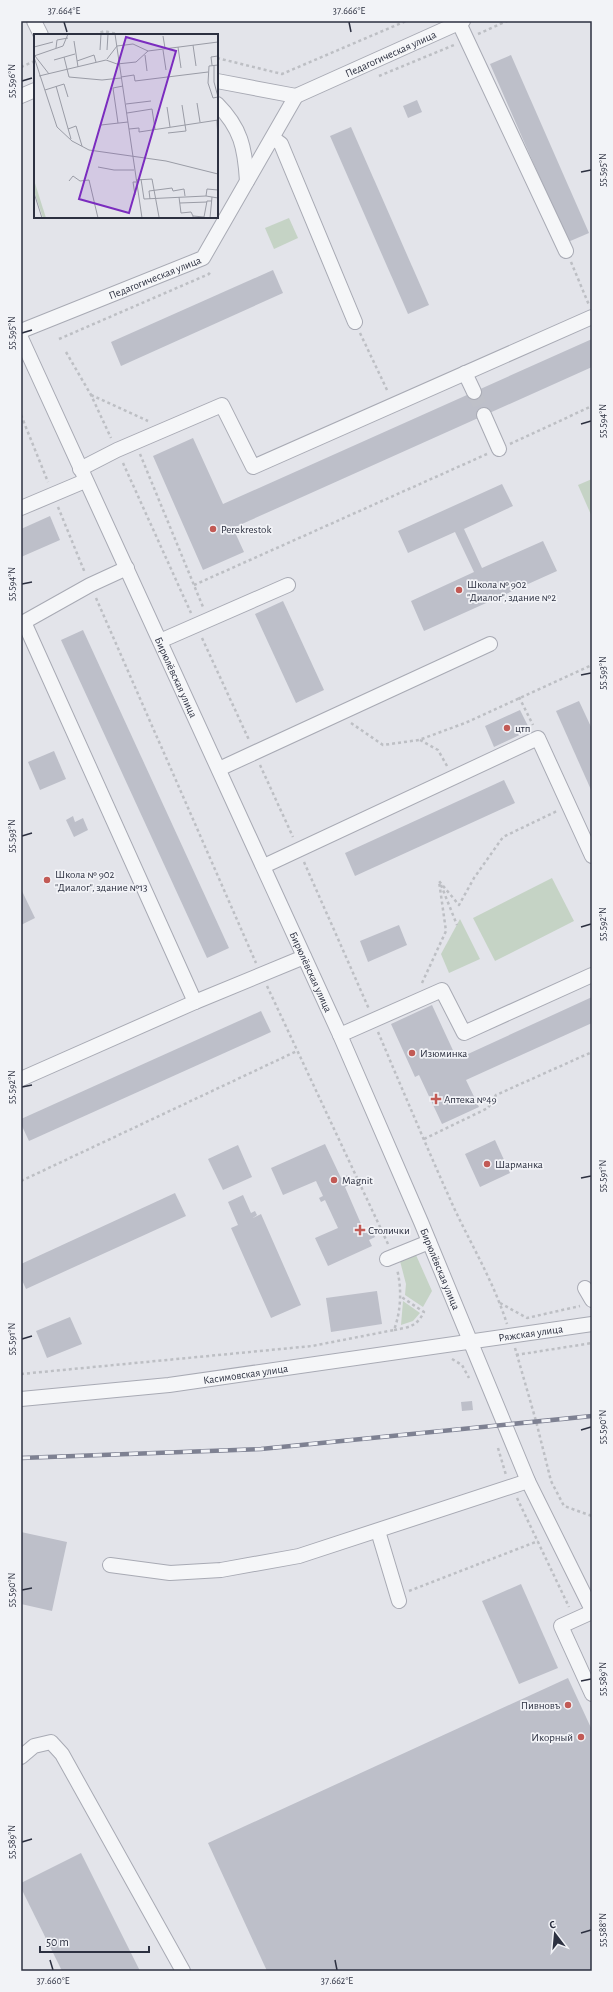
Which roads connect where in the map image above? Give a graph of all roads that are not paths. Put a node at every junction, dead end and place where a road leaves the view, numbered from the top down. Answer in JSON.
{"nodes":[{"id":1,"x":34,"y":21,"type":"edge"},
{"id":2,"x":461,"y":22,"type":"edge"},
{"id":3,"x":40,"y":34,"type":"edge"},
{"id":4,"x":218,"y":81,"type":"edge"},
{"id":5,"x":34,"y":90,"type":"edge"},
{"id":6,"x":21,"y":96,"type":"edge"},
{"id":7,"x":296,"y":96,"type":"junction"},
{"id":8,"x":218,"y":105,"type":"edge"},
{"id":9,"x":273,"y":138,"type":"junction"},
{"id":10,"x":247,"y":181,"type":"junction"},
{"id":11,"x":566,"y":250,"type":"road end"},
{"id":12,"x":592,"y":317,"type":"edge"},
{"id":13,"x":355,"y":322,"type":"road end"},
{"id":14,"x":21,"y":331,"type":"edge"},
{"id":15,"x":21,"y":338,"type":"edge"},
{"id":16,"x":465,"y":372,"type":"junction"},
{"id":17,"x":474,"y":392,"type":"tunnel mouth"},
{"id":18,"x":484,"y":415,"type":"tunnel mouth"},
{"id":19,"x":499,"y":449,"type":"road end"},
{"id":20,"x":83,"y":475,"type":"junction"},
{"id":21,"x":21,"y":508,"type":"edge"},
{"id":22,"x":127,"y":568,"type":"junction"},
{"id":23,"x":288,"y":585,"type":"dead end"},
{"id":24,"x":22,"y":623,"type":"edge"},
{"id":25,"x":160,"y":641,"type":"junction"},
{"id":26,"x":490,"y":644,"type":"dead end"},
{"id":27,"x":219,"y":769,"type":"junction"},
{"id":28,"x":592,"y":856,"type":"edge"},
{"id":29,"x":264,"y":866,"type":"junction"},
{"id":30,"x":304,"y":957,"type":"junction"},
{"id":31,"x":592,"y":975,"type":"edge"},
{"id":32,"x":195,"y":1002,"type":"junction"},
{"id":33,"x":340,"y":1035,"type":"junction"},
{"id":34,"x":21,"y":1079,"type":"edge"},
{"id":35,"x":429,"y":1242,"type":"junction"},
{"id":36,"x":390,"y":1258,"type":"road end"},
{"id":37,"x":592,"y":1324,"type":"edge"},
{"id":38,"x":470,"y":1343,"type":"junction"},
{"id":39,"x":21,"y":1399,"type":"edge"},
{"id":40,"x":528,"y":1481,"type":"junction"},
{"id":41,"x":378,"y":1531,"type":"junction"},
{"id":42,"x":110,"y":1565,"type":"dead end"},
{"id":43,"x":588,"y":1590,"type":"edge"},
{"id":44,"x":398,"y":1598,"type":"road end"},
{"id":45,"x":592,"y":1611,"type":"edge"},
{"id":46,"x":592,"y":1694,"type":"edge"},
{"id":47,"x":21,"y":1757,"type":"edge"},
{"id":48,"x":183,"y":1971,"type":"edge"}],
"edges":[{"from":1,"to":3,"type":"street"},
{"from":2,"to":7,"type":"street","name":"Педагогическая улица"},
{"from":2,"to":11,"type":"street"},
{"from":4,"to":7,"type":"street"},
{"from":5,"to":6,"type":"street"},
{"from":7,"to":9,"type":"street","name":"Педагогическая улица"},
{"from":8,"to":10,"type":"street"},
{"from":9,"to":10,"type":"street","name":"Педагогическая улица"},
{"from":9,"to":13,"type":"street"},
{"from":10,"to":14,"type":"street","name":"Педагогическая улица"},
{"from":12,"to":16,"type":"street"},
{"from":15,"to":20,"type":"street","name":"Бирюлёвская улица"},
{"from":16,"to":17,"type":"street"},
{"from":16,"to":20,"type":"street"},
{"from":18,"to":19,"type":"street"},
{"from":20,"to":21,"type":"street"},
{"from":20,"to":22,"type":"street","name":"Бирюлёвская улица"},
{"from":22,"to":24,"type":"street"},
{"from":22,"to":25,"type":"street","name":"Бирюлёвская улица"},
{"from":23,"to":25,"type":"street"},
{"from":24,"to":32,"type":"street"},
{"from":25,"to":27,"type":"street","name":"Бирюлёвская улица"},
{"from":26,"to":27,"type":"street"},
{"from":27,"to":29,"type":"street","name":"Бирюлёвская улица"},
{"from":28,"to":29,"type":"street"},
{"from":29,"to":30,"type":"street","name":"Бирюлёвская улица"},
{"from":30,"to":32,"type":"street"},
{"from":30,"to":33,"type":"street","name":"Бирюлёвская улица"},
{"from":31,"to":33,"type":"street"},
{"from":32,"to":34,"type":"street"},
{"from":33,"to":35,"type":"street","name":"Бирюлёвская улица"},
{"from":35,"to":36,"type":"street"},
{"from":35,"to":38,"type":"street","name":"Бирюлёвская улица"},
{"from":37,"to":38,"type":"street","name":"Ряжская улица"},
{"from":38,"to":39,"type":"street","name":"Касимовская улица"},
{"from":38,"to":40,"type":"street","name":"Бирюлёвская улица"},
{"from":40,"to":41,"type":"street"},
{"from":40,"to":43,"type":"street","name":"Бирюлёвская улица"},
{"from":41,"to":42,"type":"street"},
{"from":41,"to":44,"type":"street"},
{"from":43,"to":45,"type":"street","name":"Бирюлёвская улица"},
{"from":45,"to":46,"type":"street"},
{"from":47,"to":48,"type":"street"}]}
